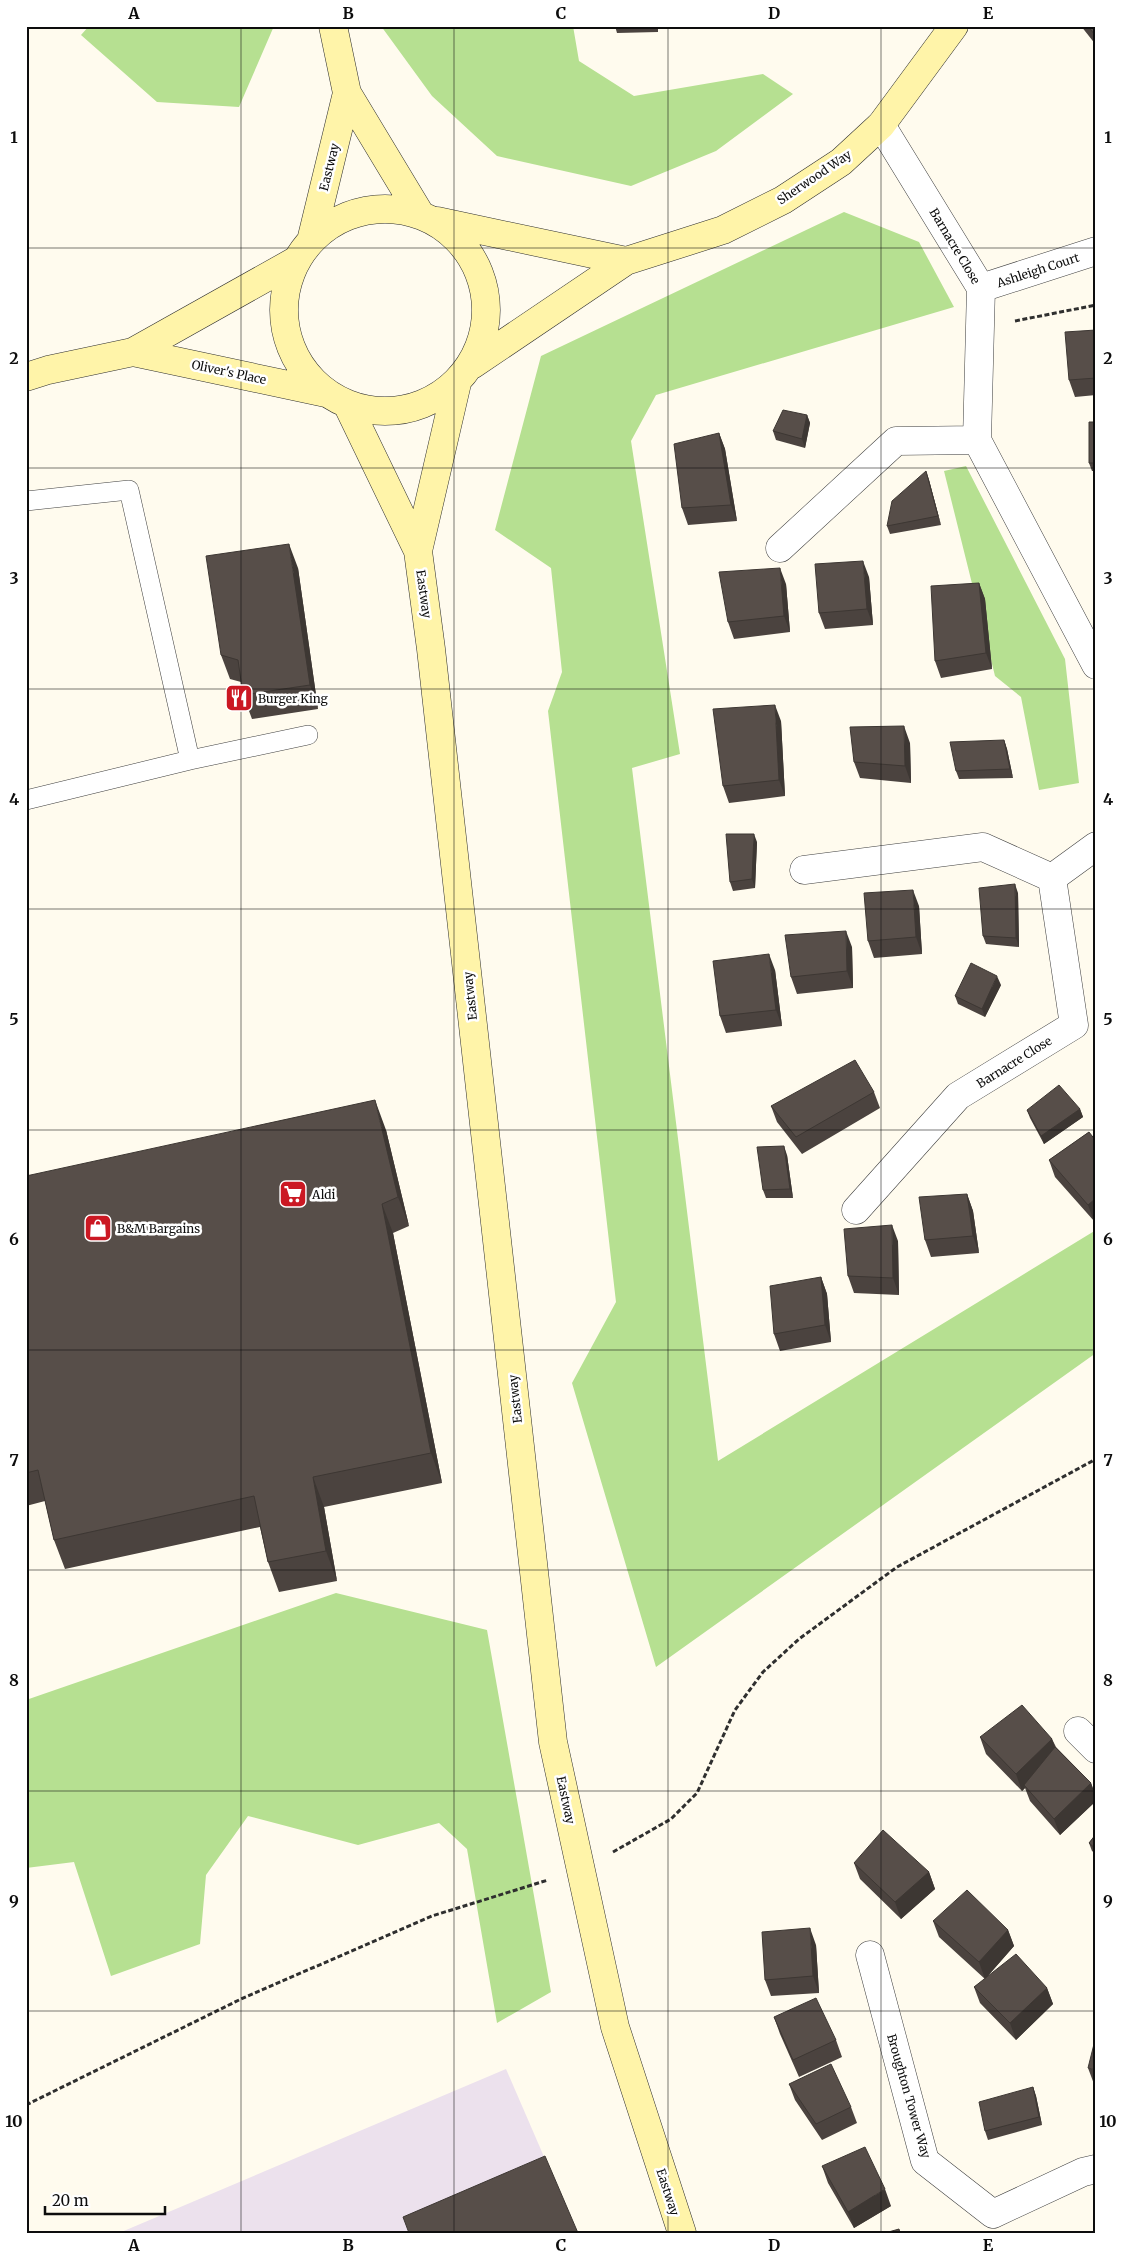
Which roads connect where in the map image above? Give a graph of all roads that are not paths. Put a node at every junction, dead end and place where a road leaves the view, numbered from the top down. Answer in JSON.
{"nodes":[{"id":1,"x":332,"y":26,"type":"edge"},
{"id":2,"x":954,"y":26,"type":"edge"},
{"id":3,"x":347,"y":93,"type":"junction"},
{"id":4,"x":881,"y":125,"type":"junction"},
{"id":5,"x":426,"y":217,"type":"junction"},
{"id":6,"x":304,"y":250,"type":"junction"},
{"id":7,"x":1096,"y":251,"type":"edge"},
{"id":8,"x":626,"y":261,"type":"junction"},
{"id":9,"x":981,"y":288,"type":"junction"},
{"id":10,"x":133,"y":352,"type":"junction"},
{"id":11,"x":464,"y":374,"type":"junction"},
{"id":12,"x":26,"y":377,"type":"edge"},
{"id":13,"x":337,"y":399,"type":"junction"},
{"id":14,"x":977,"y":440,"type":"junction"},
{"id":15,"x":26,"y":500,"type":"edge"},
{"id":16,"x":780,"y":548,"type":"dead end"},
{"id":17,"x":418,"y":551,"type":"junction"},
{"id":18,"x":1096,"y":664,"type":"edge"},
{"id":19,"x":308,"y":735,"type":"dead end"},
{"id":20,"x":190,"y":760,"type":"junction"},
{"id":21,"x":26,"y":800,"type":"edge"},
{"id":22,"x":1096,"y":846,"type":"edge"},
{"id":23,"x":804,"y":870,"type":"dead end"},
{"id":24,"x":1052,"y":878,"type":"junction"},
{"id":25,"x":856,"y":1210,"type":"dead end"},
{"id":26,"x":870,"y":1956,"type":"dead end"},
{"id":27,"x":1096,"y":2169,"type":"edge"},
{"id":28,"x":682,"y":2233,"type":"edge"}],
"edges":[{"from":1,"to":3,"type":"main road","name":"Eastway"},
{"from":2,"to":4,"type":"main road","name":"Sherwood Way"},
{"from":3,"to":5,"type":"main road","name":"Eastway"},
{"from":3,"to":6,"type":"main road","name":"Eastway"},
{"from":4,"to":8,"type":"main road","name":"Sherwood Way"},
{"from":4,"to":9,"type":"street","name":"Barnacre Close"},
{"from":5,"to":6,"type":"main road","name":"Sherwood Way"},
{"from":5,"to":8,"type":"main road","name":"Sherwood Way"},
{"from":5,"to":11,"type":"main road","name":"Eastway"},
{"from":6,"to":10,"type":"main road","name":"Oliver's Place"},
{"from":6,"to":13,"type":"main road","name":"Eastway"},
{"from":7,"to":9,"type":"street","name":"Ashleigh Court"},
{"from":8,"to":11,"type":"main road","name":"Sherwood Way"},
{"from":9,"to":14,"type":"street","name":"Barnacre Close"},
{"from":10,"to":12,"type":"main road","name":"Oliver's Place"},
{"from":10,"to":13,"type":"main road","name":"Oliver's Place"},
{"from":11,"to":13,"type":"main road","name":"Oliver's Place"},
{"from":11,"to":17,"type":"main road","name":"Eastway"},
{"from":13,"to":17,"type":"main road","name":"Eastway"},
{"from":14,"to":16,"type":"street"},
{"from":14,"to":18,"type":"street","name":"Barnacre Close"},
{"from":15,"to":20,"type":"lane"},
{"from":17,"to":28,"type":"main road","name":"Eastway"},
{"from":19,"to":20,"type":"lane"},
{"from":20,"to":21,"type":"lane"},
{"from":22,"to":24,"type":"street"},
{"from":23,"to":24,"type":"street"},
{"from":24,"to":25,"type":"street","name":"Barnacre Close"},
{"from":26,"to":27,"type":"street","name":"Broughton Tower Way"}]}
